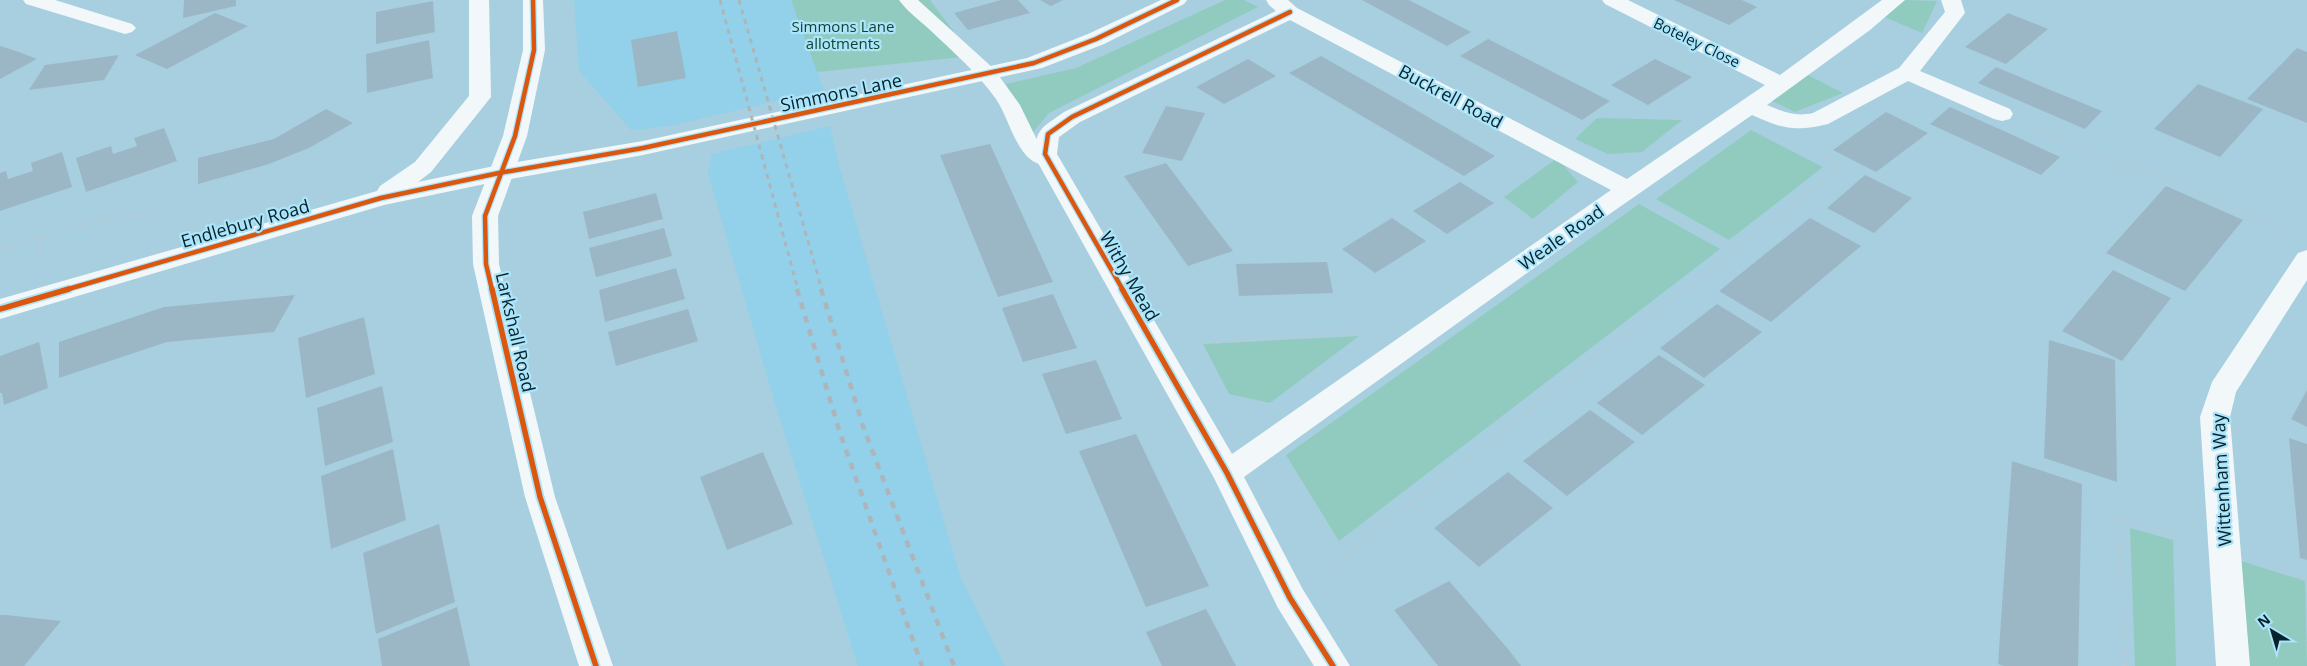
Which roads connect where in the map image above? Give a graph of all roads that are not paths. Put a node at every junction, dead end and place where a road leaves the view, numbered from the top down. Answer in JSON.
{"nodes":[{"id":1,"x":33,"y":0,"type":"edge"},
{"id":2,"x":479,"y":0,"type":"edge"},
{"id":3,"x":533,"y":0,"type":"edge"},
{"id":4,"x":908,"y":0,"type":"edge"},
{"id":5,"x":1177,"y":0,"type":"edge"},
{"id":6,"x":1612,"y":0,"type":"edge"},
{"id":7,"x":1895,"y":0,"type":"edge"},
{"id":8,"x":1951,"y":0,"type":"edge"},
{"id":9,"x":1282,"y":6,"type":"edge"},
{"id":10,"x":125,"y":28,"type":"dead end"},
{"id":11,"x":1907,"y":73,"type":"junction"},
{"id":12,"x":988,"y":74,"type":"junction"},
{"id":13,"x":1782,"y":85,"type":"junction"},
{"id":14,"x":1751,"y":106,"type":"junction"},
{"id":15,"x":2002,"y":114,"type":"dead end"},
{"id":16,"x":1048,"y":159,"type":"junction"},
{"id":17,"x":499,"y":173,"type":"junction"},
{"id":18,"x":1628,"y":189,"type":"junction"},
{"id":19,"x":381,"y":198,"type":"junction"},
{"id":20,"x":2307,"y":259,"type":"edge"},
{"id":21,"x":0,"y":309,"type":"edge"},
{"id":22,"x":1227,"y":473,"type":"junction"},
{"id":23,"x":596,"y":666,"type":"edge"},
{"id":24,"x":1333,"y":666,"type":"edge"},
{"id":25,"x":2234,"y":666,"type":"edge"}],
"edges":[{"from":1,"to":10,"type":"street"},
{"from":2,"to":19,"type":"street"},
{"from":3,"to":17,"type":"street","name":"Larkshall Road"},
{"from":4,"to":12,"type":"lane"},
{"from":5,"to":12,"type":"street","name":"Simmons Lane"},
{"from":6,"to":13,"type":"street","name":"Boteley Close"},
{"from":7,"to":13,"type":"street","name":"Weale Road"},
{"from":8,"to":11,"type":"street"},
{"from":9,"to":16,"type":"street","name":"Withy Mead"},
{"from":9,"to":18,"type":"street","name":"Buckrell Road"},
{"from":11,"to":14,"type":"street"},
{"from":11,"to":15,"type":"street"},
{"from":12,"to":16,"type":"lane"},
{"from":12,"to":17,"type":"street","name":"Simmons Lane"},
{"from":13,"to":14,"type":"street","name":"Weale Road"},
{"from":14,"to":18,"type":"street","name":"Weale Road"},
{"from":16,"to":22,"type":"street","name":"Withy Mead"},
{"from":17,"to":19,"type":"street","name":"Endlebury Road"},
{"from":17,"to":23,"type":"street","name":"Larkshall Road"},
{"from":18,"to":22,"type":"street","name":"Weale Road"},
{"from":19,"to":21,"type":"street","name":"Endlebury Road"},
{"from":20,"to":25,"type":"street","name":"Wittenham Way"},
{"from":22,"to":24,"type":"street","name":"Withy Mead"}]}
